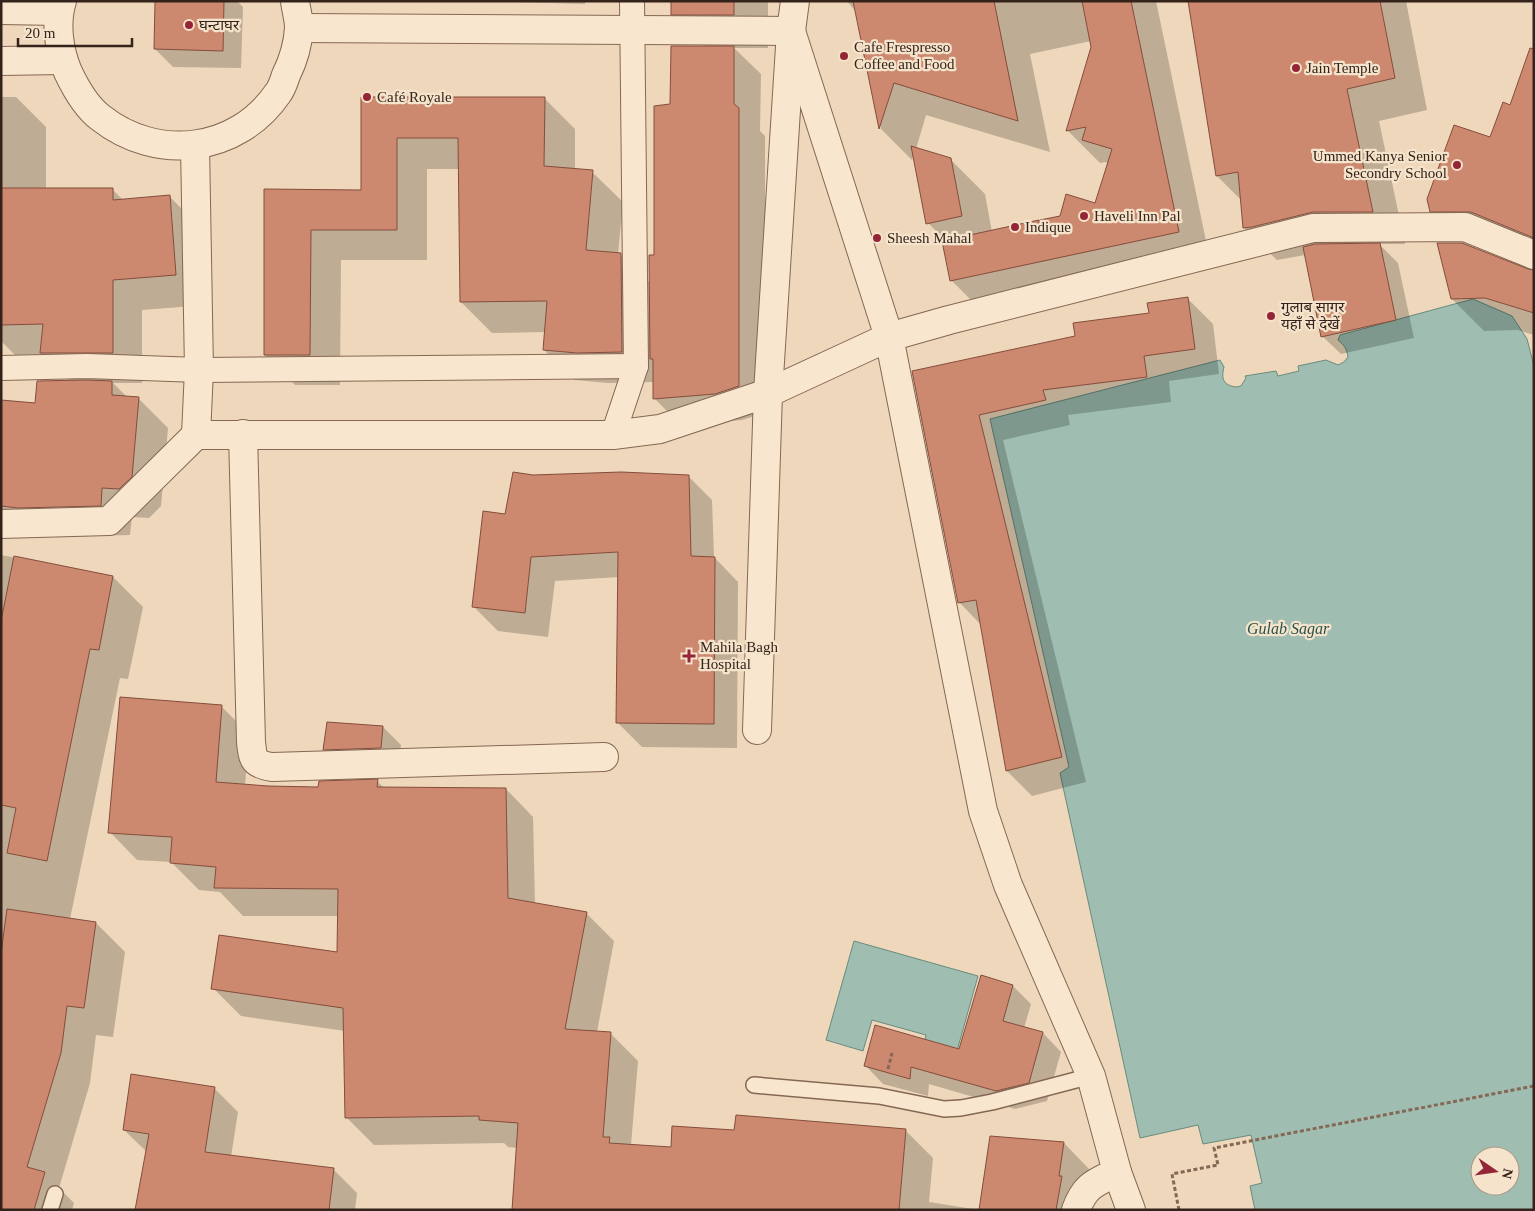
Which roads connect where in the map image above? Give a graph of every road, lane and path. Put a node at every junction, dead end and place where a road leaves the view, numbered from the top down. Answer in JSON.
{"nodes":[{"id":1,"x":632,"y":1,"type":"edge"},
{"id":2,"x":795,"y":1,"type":"edge"},
{"id":3,"x":60,"y":6,"type":"edge"},
{"id":4,"x":1,"y":10,"type":"edge"},
{"id":5,"x":297,"y":14,"type":"edge"},
{"id":6,"x":631,"y":30,"type":"junction"},
{"id":7,"x":791,"y":31,"type":"junction"},
{"id":8,"x":63,"y":60,"type":"junction"},
{"id":9,"x":1,"y":61,"type":"edge"},
{"id":10,"x":195,"y":145,"type":"junction"},
{"id":11,"x":1534,"y":255,"type":"edge"},
{"id":12,"x":889,"y":337,"type":"junction"},
{"id":13,"x":636,"y":366,"type":"junction"},
{"id":14,"x":1,"y":368,"type":"edge"},
{"id":15,"x":199,"y":370,"type":"junction"},
{"id":16,"x":768,"y":393,"type":"junction"},
{"id":17,"x":244,"y":434,"type":"junction"},
{"id":18,"x":196,"y":435,"type":"junction"},
{"id":19,"x":613,"y":435,"type":"junction"},
{"id":20,"x":1,"y":524,"type":"edge"},
{"id":21,"x":757,"y":730,"type":"dead end"},
{"id":22,"x":604,"y":757,"type":"dead end"},
{"id":23,"x":1091,"y":1076,"type":"junction"},
{"id":24,"x":754,"y":1084,"type":"dead end"},
{"id":25,"x":1534,"y":1086,"type":"edge"},
{"id":26,"x":1117,"y":1172,"type":"junction"},
{"id":27,"x":55,"y":1194,"type":"dead end"},
{"id":28,"x":50,"y":1210,"type":"edge"},
{"id":29,"x":1076,"y":1210,"type":"edge"},
{"id":30,"x":1130,"y":1210,"type":"edge"},
{"id":31,"x":1179,"y":1210,"type":"edge"}],
"edges":[{"from":1,"to":6,"type":"street"},
{"from":2,"to":7,"type":"street"},
{"from":3,"to":4,"type":"street"},
{"from":3,"to":8,"type":"street"},
{"from":5,"to":6,"type":"street"},
{"from":5,"to":10,"type":"street"},
{"from":6,"to":7,"type":"street"},
{"from":6,"to":13,"type":"street"},
{"from":7,"to":12,"type":"street"},
{"from":7,"to":16,"type":"street"},
{"from":8,"to":9,"type":"street"},
{"from":8,"to":10,"type":"street"},
{"from":10,"to":15,"type":"street"},
{"from":11,"to":12,"type":"street"},
{"from":12,"to":16,"type":"street"},
{"from":12,"to":23,"type":"street"},
{"from":13,"to":15,"type":"street"},
{"from":13,"to":19,"type":"street"},
{"from":14,"to":15,"type":"street"},
{"from":15,"to":18,"type":"street"},
{"from":16,"to":19,"type":"street"},
{"from":16,"to":21,"type":"street"},
{"from":17,"to":18,"type":"street"},
{"from":17,"to":19,"type":"street"},
{"from":17,"to":22,"type":"street"},
{"from":18,"to":20,"type":"street"},
{"from":23,"to":24,"type":"lane"},
{"from":23,"to":26,"type":"street"},
{"from":25,"to":31,"type":"path"},
{"from":26,"to":29,"type":"street"},
{"from":26,"to":30,"type":"street"},
{"from":27,"to":28,"type":"lane"}]}
